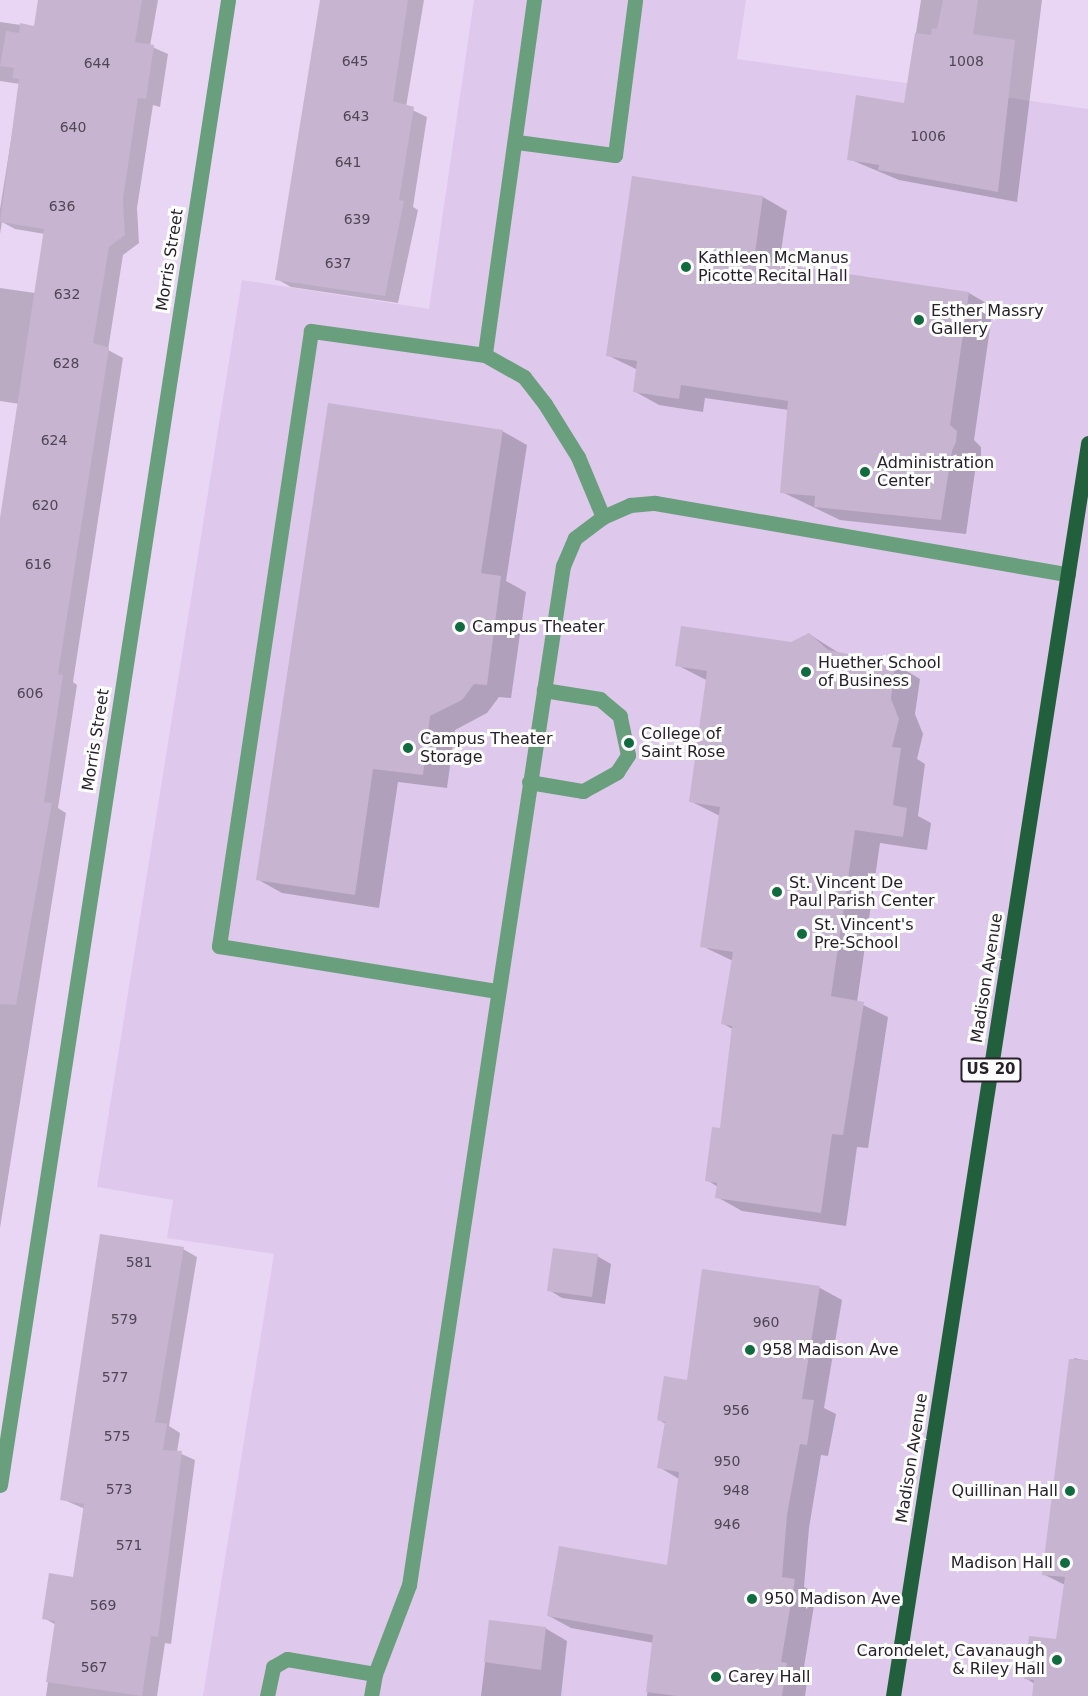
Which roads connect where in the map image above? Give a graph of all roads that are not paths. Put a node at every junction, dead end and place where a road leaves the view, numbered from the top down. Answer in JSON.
{"nodes":[{"id":1,"x":228,"y":0,"type":"edge"},
{"id":2,"x":534,"y":0,"type":"edge"},
{"id":3,"x":634,"y":0,"type":"edge"},
{"id":4,"x":517,"y":142,"type":"junction"},
{"id":5,"x":485,"y":355,"type":"junction"},
{"id":6,"x":1088,"y":443,"type":"edge"},
{"id":7,"x":603,"y":516,"type":"junction"},
{"id":8,"x":1068,"y":574,"type":"junction"},
{"id":9,"x":544,"y":690,"type":"junction"},
{"id":10,"x":529,"y":782,"type":"junction"},
{"id":11,"x":497,"y":991,"type":"junction"},
{"id":12,"x":3,"y":1449,"type":"edge"},
{"id":13,"x":0,"y":1485,"type":"edge"},
{"id":14,"x":375,"y":1674,"type":"junction"},
{"id":15,"x":267,"y":1696,"type":"edge"},
{"id":16,"x":371,"y":1696,"type":"edge"},
{"id":17,"x":893,"y":1696,"type":"edge"}],
"edges":[{"from":1,"to":12,"type":"street","name":"Morris Street"},
{"from":2,"to":4,"type":"street"},
{"from":3,"to":4,"type":"street"},
{"from":4,"to":5,"type":"street"},
{"from":5,"to":7,"type":"street"},
{"from":5,"to":11,"type":"street"},
{"from":6,"to":8,"type":"main road","name":"Madison Avenue","number":"US 20"},
{"from":7,"to":8,"type":"street"},
{"from":7,"to":9,"type":"street"},
{"from":8,"to":17,"type":"main road","name":"Madison Avenue","number":"US 20"},
{"from":9,"to":10,"type":"street"},
{"from":9,"to":10,"type":"street"},
{"from":10,"to":11,"type":"street"},
{"from":11,"to":14,"type":"street"},
{"from":12,"to":13,"type":"street","name":"Morris Street"},
{"from":14,"to":15,"type":"street"},
{"from":14,"to":16,"type":"street"}]}
